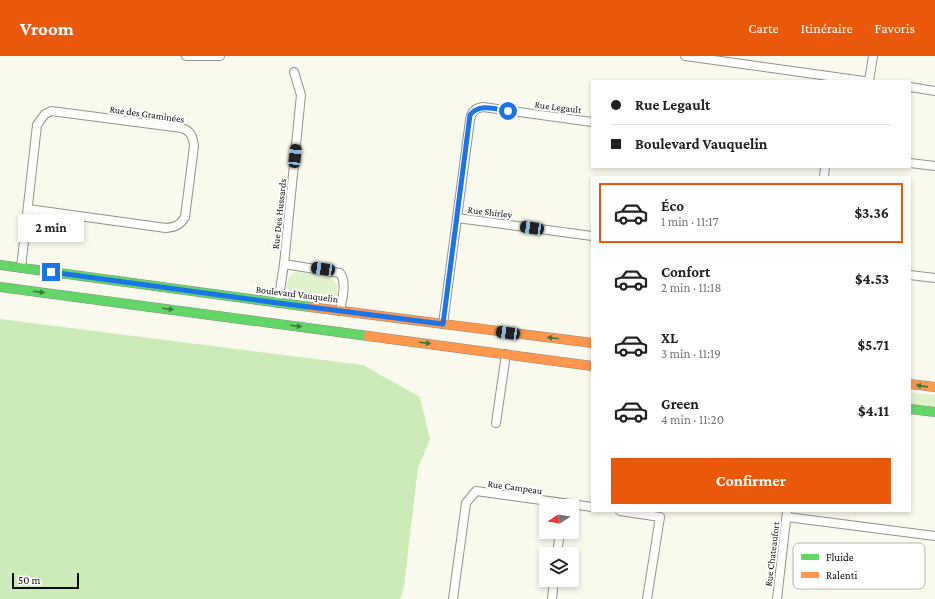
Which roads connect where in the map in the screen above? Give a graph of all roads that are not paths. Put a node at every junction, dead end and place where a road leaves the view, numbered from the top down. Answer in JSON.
{"nodes":[{"id":1,"x":186,"y":56,"type":"edge"},
{"id":2,"x":218,"y":56,"type":"edge"},
{"id":3,"x":685,"y":56,"type":"edge"},
{"id":4,"x":873,"y":56,"type":"edge"},
{"id":5,"x":294,"y":72,"type":"dead end"},
{"id":6,"x":857,"y":80,"type":"edge"},
{"id":7,"x":869,"y":80,"type":"edge"},
{"id":8,"x":911,"y":87,"type":"edge"},
{"id":9,"x":935,"y":91,"type":"edge"},
{"id":10,"x":591,"y":122,"type":"edge"},
{"id":11,"x":911,"y":163,"type":"edge"},
{"id":12,"x":935,"y":166,"type":"edge"},
{"id":13,"x":28,"y":209,"type":"junction"},
{"id":14,"x":457,"y":218,"type":"junction"},
{"id":15,"x":591,"y":236,"type":"edge"},
{"id":16,"x":284,"y":264,"type":"junction"},
{"id":17,"x":0,"y":265,"type":"edge"},
{"id":18,"x":21,"y":268,"type":"junction"},
{"id":19,"x":911,"y":275,"type":"edge"},
{"id":20,"x":935,"y":278,"type":"edge"},
{"id":21,"x":0,"y":287,"type":"edge"},
{"id":22,"x":278,"y":303,"type":"junction"},
{"id":23,"x":340,"y":311,"type":"junction"},
{"id":24,"x":443,"y":324,"type":"junction"},
{"id":25,"x":591,"y":343,"type":"edge"},
{"id":26,"x":506,"y":354,"type":"junction"},
{"id":27,"x":591,"y":366,"type":"edge"},
{"id":28,"x":911,"y":384,"type":"edge"},
{"id":29,"x":935,"y":388,"type":"edge"},
{"id":30,"x":911,"y":409,"type":"edge"},
{"id":31,"x":935,"y":412,"type":"edge"},
{"id":32,"x":496,"y":423,"type":"dead end"},
{"id":33,"x":539,"y":501,"type":"edge"},
{"id":34,"x":579,"y":506,"type":"edge"},
{"id":35,"x":591,"y":507,"type":"edge"},
{"id":36,"x":628,"y":512,"type":"edge"},
{"id":37,"x":787,"y":514,"type":"edge"},
{"id":38,"x":935,"y":536,"type":"edge"},
{"id":39,"x":553,"y":587,"type":"edge"},
{"id":40,"x":453,"y":599,"type":"edge"},
{"id":41,"x":552,"y":599,"type":"edge"},
{"id":42,"x":647,"y":599,"type":"edge"},
{"id":43,"x":777,"y":599,"type":"edge"}],
"edges":[{"from":1,"to":2,"type":"street"},
{"from":3,"to":6,"type":"street"},
{"from":4,"to":7,"type":"street"},
{"from":5,"to":16,"type":"street","name":"Rue Des Hussards"},
{"from":8,"to":9,"type":"street"},
{"from":10,"to":14,"type":"street","name":"Rue Legault"},
{"from":11,"to":12,"type":"street"},
{"from":13,"to":13,"type":"street","name":"Rue des Graminées"},
{"from":13,"to":18,"type":"street","name":"Rue des Graminées"},
{"from":14,"to":15,"type":"street","name":"Rue Shirley"},
{"from":14,"to":24,"type":"street"},
{"from":16,"to":22,"type":"street","name":"Rue Des Hussards"},
{"from":16,"to":23,"type":"street","name":"Rue Des Hussards"},
{"from":17,"to":18,"type":"street","name":"Boulevard Vauquelin"},
{"from":18,"to":22,"type":"street","name":"Boulevard Vauquelin"},
{"from":19,"to":20,"type":"street"},
{"from":21,"to":26,"type":"street","one_way":true},
{"from":22,"to":23,"type":"street","name":"Boulevard Vauquelin"},
{"from":23,"to":24,"type":"street","name":"Boulevard Vauquelin"},
{"from":25,"to":24,"type":"street","name":"Boulevard Vauquelin","one_way":true},
{"from":26,"to":27,"type":"street"},
{"from":26,"to":32,"type":"street"},
{"from":29,"to":28,"type":"street","one_way":true},
{"from":30,"to":31,"type":"street"},
{"from":33,"to":40,"type":"street","name":"Rue Campeau"},
{"from":34,"to":35,"type":"street","name":"Rue Campeau"},
{"from":36,"to":42,"type":"street"},
{"from":37,"to":38,"type":"street"},
{"from":37,"to":43,"type":"street","name":"Rue Chateaufort"},
{"from":39,"to":41,"type":"street"}]}
